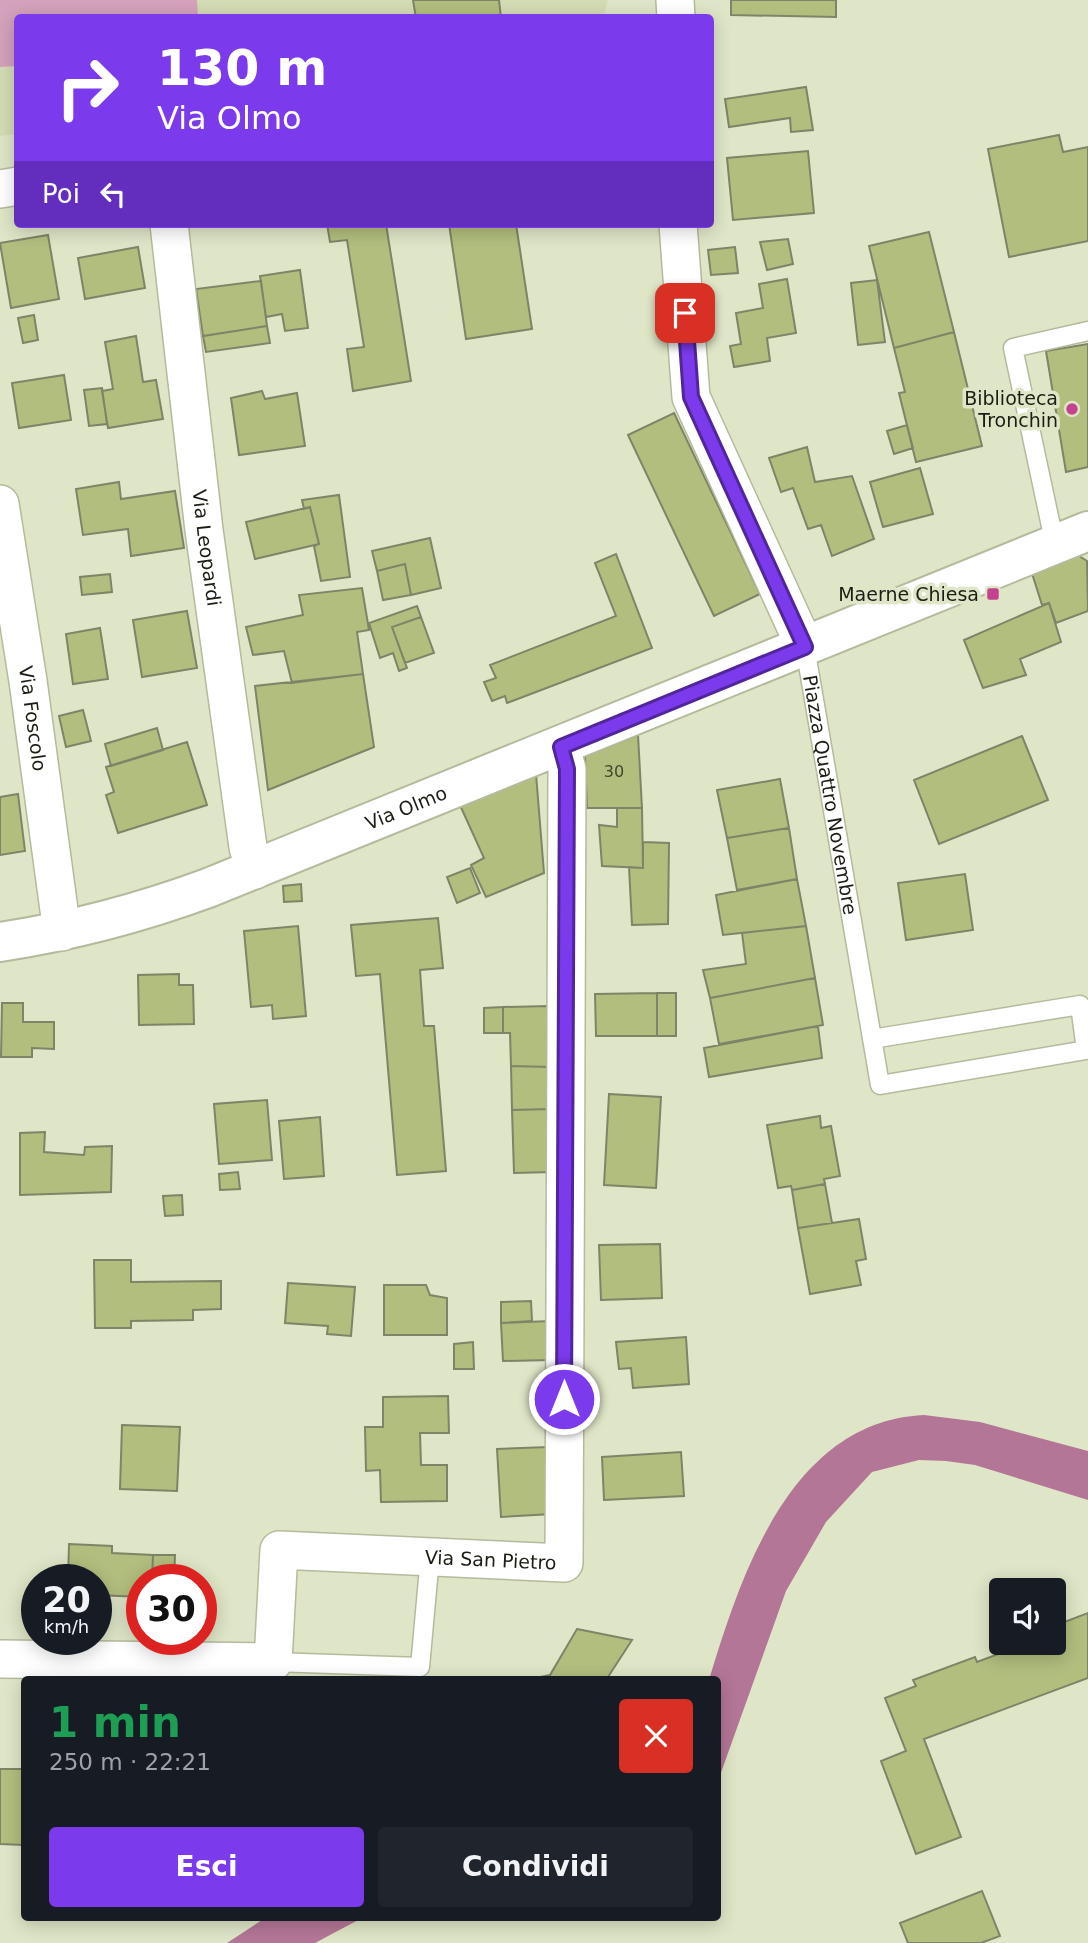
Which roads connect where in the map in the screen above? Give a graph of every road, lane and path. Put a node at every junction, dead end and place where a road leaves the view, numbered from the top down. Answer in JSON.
{"nodes":[{"id":1,"x":169,"y":228,"type":"edge"},
{"id":2,"x":678,"y":228,"type":"edge"},
{"id":3,"x":1088,"y":331,"type":"edge"},
{"id":4,"x":0,"y":504,"type":"edge"},
{"id":5,"x":1072,"y":538,"type":"edge"},
{"id":6,"x":805,"y":647,"type":"junction"},
{"id":7,"x":561,"y":747,"type":"junction"},
{"id":8,"x":255,"y":870,"type":"junction"},
{"id":9,"x":62,"y":932,"type":"junction"},
{"id":10,"x":0,"y":942,"type":"edge"},
{"id":11,"x":872,"y":1039,"type":"junction"},
{"id":12,"x":430,"y":1557,"type":"junction"},
{"id":13,"x":0,"y":1659,"type":"edge"},
{"id":14,"x":273,"y":1662,"type":"junction"}],
"edges":[{"from":1,"to":8,"type":"street","name":"Via Leopardi"},
{"from":2,"to":6,"type":"street"},
{"from":3,"to":5,"type":"lane"},
{"from":4,"to":9,"type":"street","name":"Via Foscolo"},
{"from":5,"to":6,"type":"street"},
{"from":6,"to":7,"type":"street","name":"Via Olmo"},
{"from":6,"to":11,"type":"lane","name":"Piazza Quattro Novembre"},
{"from":7,"to":8,"type":"street","name":"Via Olmo"},
{"from":7,"to":12,"type":"street","name":"Via San Pietro"},
{"from":8,"to":9,"type":"street","name":"Via Olmo"},
{"from":9,"to":10,"type":"street","name":"Via Olmo"},
{"from":11,"to":11,"type":"lane","name":"Piazza Quattro Novembre"},
{"from":12,"to":14,"type":"lane"},
{"from":12,"to":14,"type":"street","name":"Via San Pietro"},
{"from":13,"to":14,"type":"street"}]}
